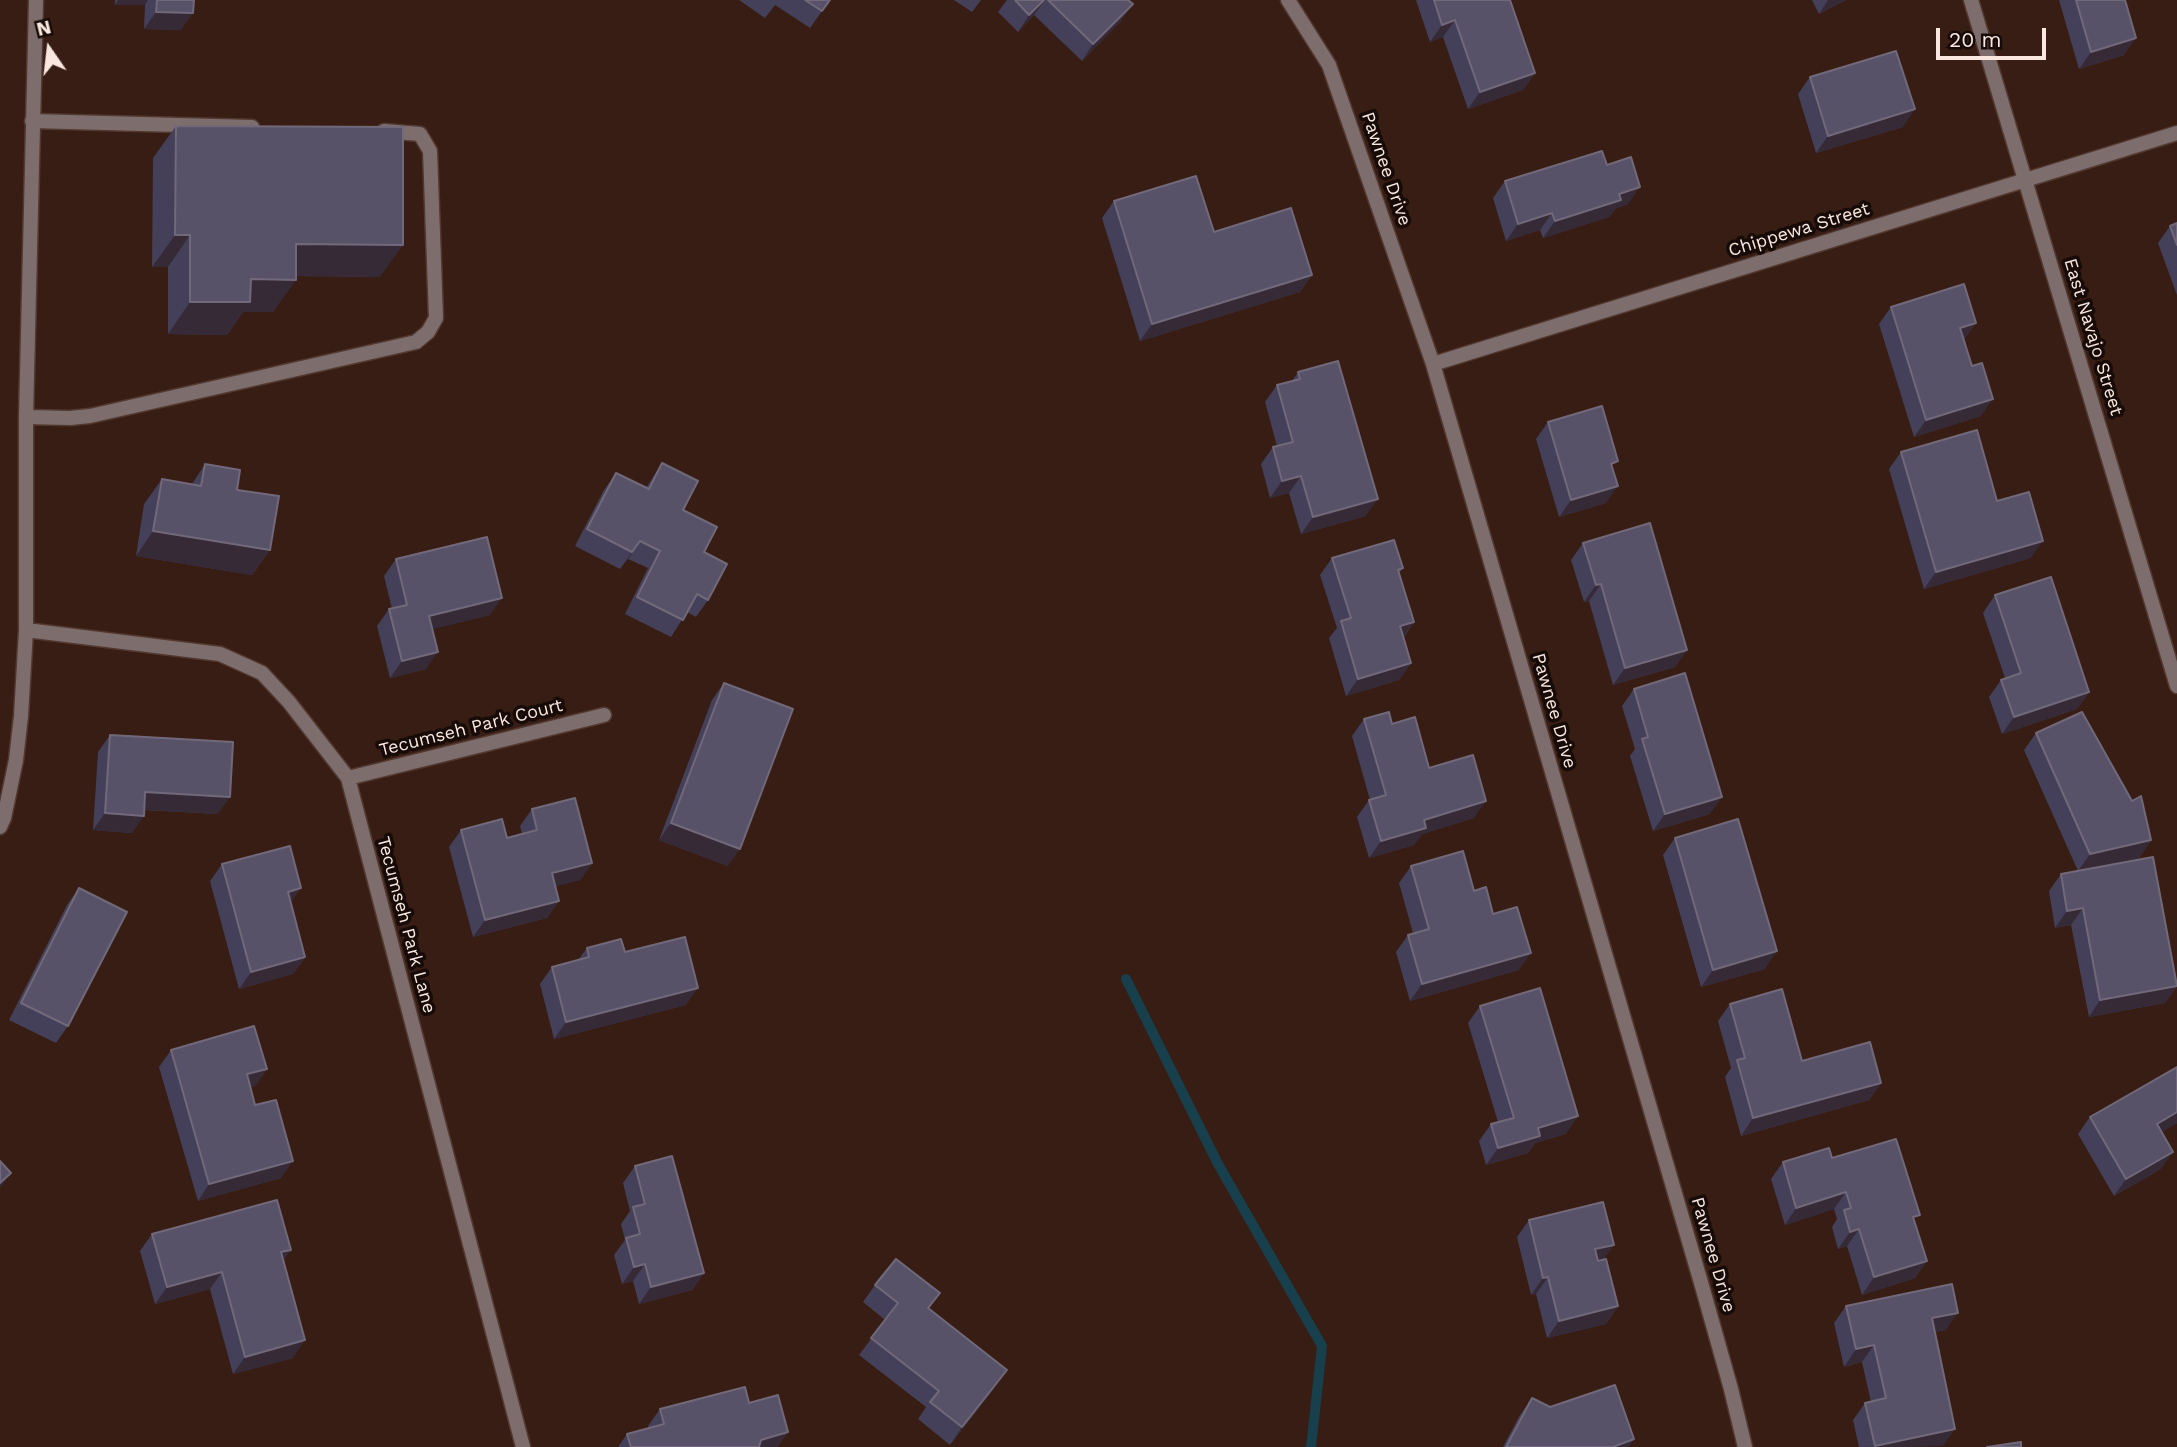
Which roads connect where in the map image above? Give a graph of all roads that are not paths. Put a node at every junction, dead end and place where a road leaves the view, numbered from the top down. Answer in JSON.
{"nodes":[{"id":1,"x":36,"y":0,"type":"edge"},
{"id":2,"x":1288,"y":0,"type":"edge"},
{"id":3,"x":1971,"y":0,"type":"edge"},
{"id":4,"x":32,"y":121,"type":"junction"},
{"id":5,"x":263,"y":127,"type":"edge"},
{"id":6,"x":371,"y":130,"type":"edge"},
{"id":7,"x":2177,"y":133,"type":"edge"},
{"id":8,"x":2025,"y":180,"type":"junction"},
{"id":9,"x":1433,"y":364,"type":"junction"},
{"id":10,"x":26,"y":417,"type":"junction"},
{"id":11,"x":26,"y":630,"type":"junction"},
{"id":12,"x":2177,"y":686,"type":"edge"},
{"id":13,"x":604,"y":715,"type":"dead end"},
{"id":14,"x":348,"y":778,"type":"junction"},
{"id":15,"x":0,"y":827,"type":"edge"},
{"id":16,"x":523,"y":1447,"type":"edge"},
{"id":17,"x":1745,"y":1447,"type":"edge"}],
"edges":[{"from":1,"to":4,"type":"street"},
{"from":2,"to":9,"type":"street","name":"Pawnee Drive"},
{"from":3,"to":8,"type":"street","name":"East Navajo Street"},
{"from":4,"to":5,"type":"street"},
{"from":4,"to":10,"type":"street"},
{"from":6,"to":10,"type":"street"},
{"from":7,"to":8,"type":"street","name":"Chippewa Street"},
{"from":8,"to":9,"type":"street","name":"Chippewa Street"},
{"from":8,"to":12,"type":"street","name":"East Navajo Street"},
{"from":9,"to":17,"type":"street","name":"Pawnee Drive"},
{"from":10,"to":11,"type":"street"},
{"from":11,"to":14,"type":"street","name":"Tecumseh Park Lane"},
{"from":11,"to":15,"type":"street"},
{"from":13,"to":14,"type":"street","name":"Tecumseh Park Court"},
{"from":14,"to":16,"type":"street","name":"Tecumseh Park Lane"}]}
